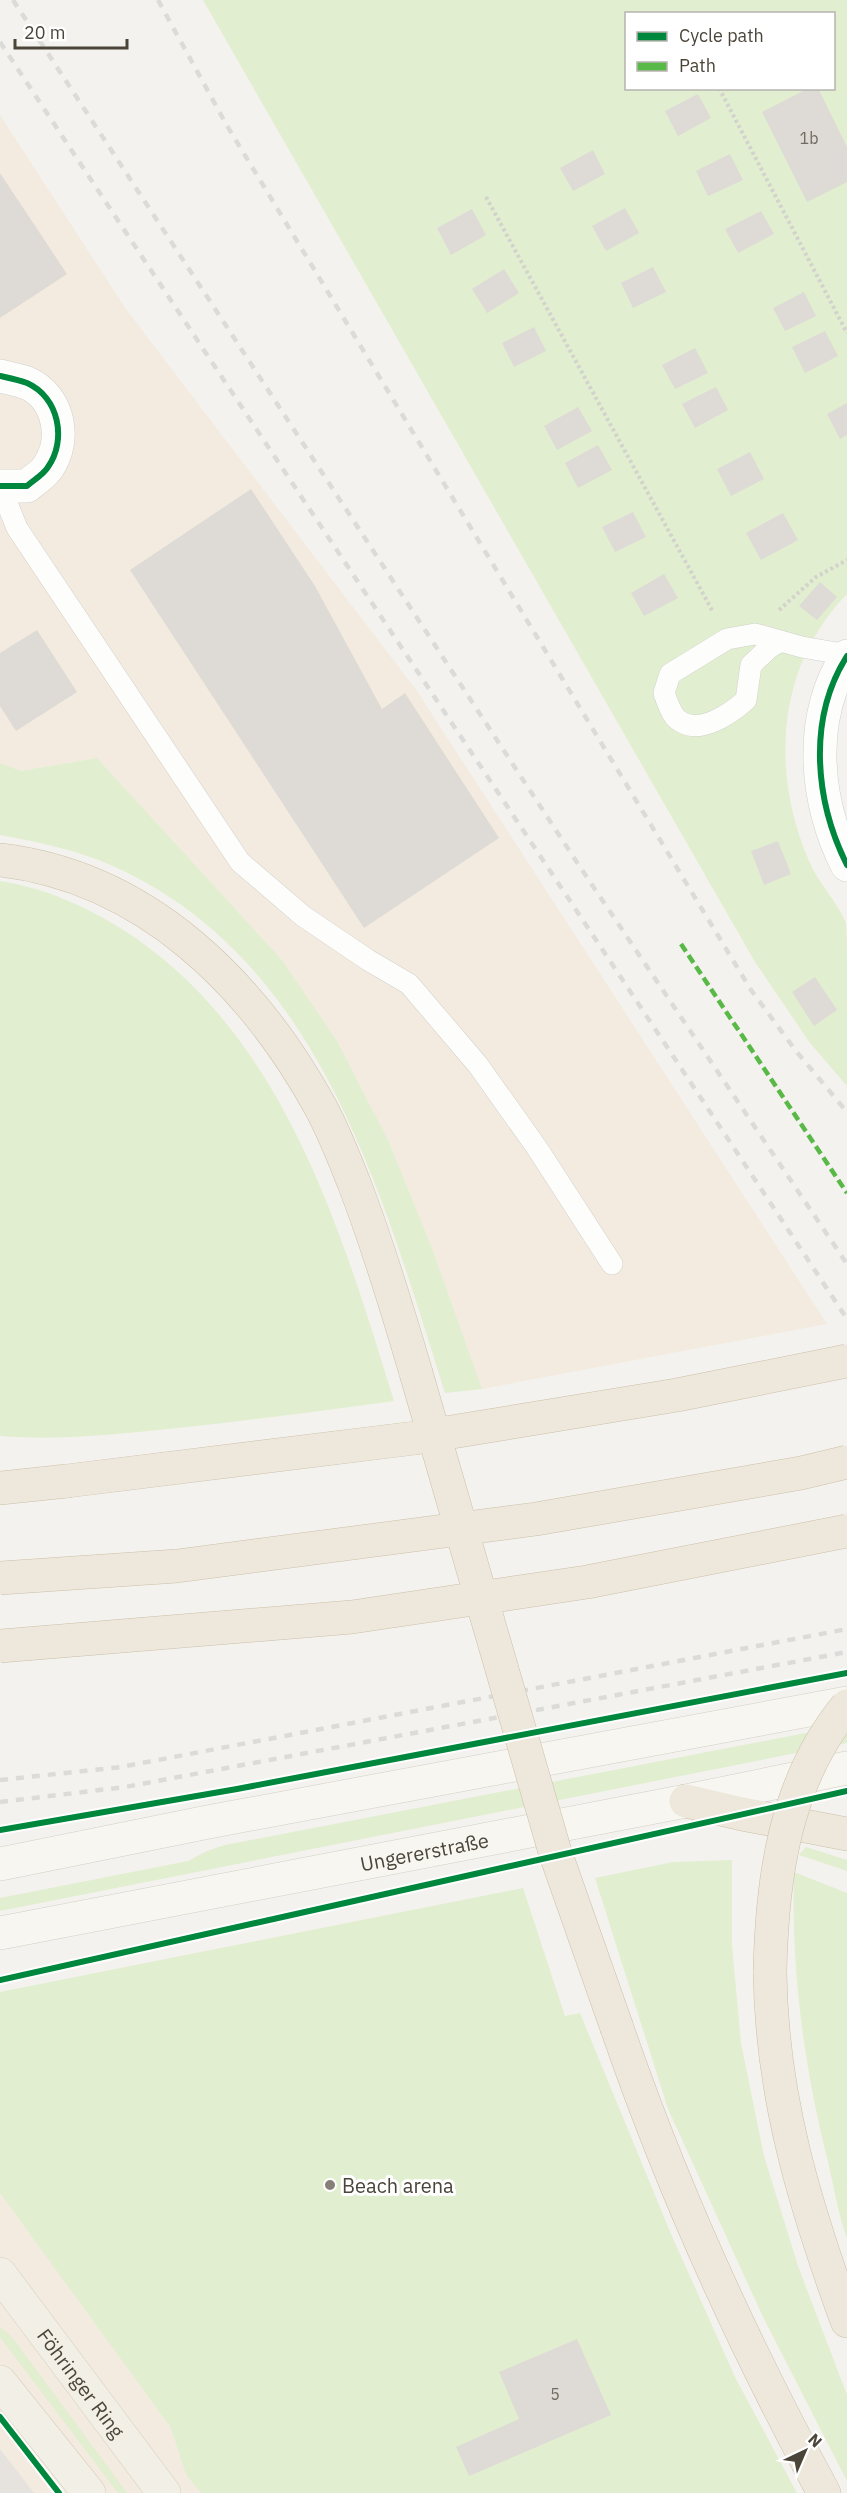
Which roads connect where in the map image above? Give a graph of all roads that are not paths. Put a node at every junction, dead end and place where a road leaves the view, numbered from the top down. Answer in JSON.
{"nodes":[{"id":1,"x":0,"y":376,"type":"edge"},
{"id":2,"x":0,"y":486,"type":"edge"},
{"id":3,"x":781,"y":641,"type":"junction"},
{"id":4,"x":847,"y":656,"type":"edge"},
{"id":5,"x":0,"y":860,"type":"edge"},
{"id":6,"x":847,"y":865,"type":"edge"},
{"id":7,"x":612,"y":1264,"type":"dead end"},
{"id":8,"x":847,"y":1362,"type":"edge"},
{"id":9,"x":847,"y":1462,"type":"edge"},
{"id":10,"x":0,"y":1476,"type":"edge"},
{"id":11,"x":68,"y":1481,"type":"junction"},
{"id":12,"x":0,"y":1488,"type":"edge"},
{"id":13,"x":847,"y":1531,"type":"edge"},
{"id":14,"x":0,"y":1578,"type":"edge"},
{"id":15,"x":0,"y":1646,"type":"edge"},
{"id":16,"x":847,"y":1704,"type":"edge"},
{"id":17,"x":847,"y":1768,"type":"edge"},
{"id":18,"x":686,"y":1801,"type":"junction"},
{"id":19,"x":847,"y":1834,"type":"edge"},
{"id":20,"x":0,"y":1864,"type":"edge"},
{"id":21,"x":0,"y":1933,"type":"edge"},
{"id":22,"x":0,"y":2274,"type":"edge"},
{"id":23,"x":847,"y":2321,"type":"edge"},
{"id":24,"x":0,"y":2382,"type":"edge"},
{"id":25,"x":89,"y":2493,"type":"edge"},
{"id":26,"x":164,"y":2493,"type":"edge"},
{"id":27,"x":824,"y":2493,"type":"edge"}],
"edges":[{"from":1,"to":2,"type":"street"},
{"from":2,"to":7,"type":"lane"},
{"from":3,"to":3,"type":"lane"},
{"from":3,"to":4,"type":"lane"},
{"from":4,"to":6,"type":"street"},
{"from":5,"to":27,"type":"highway","bridge":true},
{"from":8,"to":11,"type":"highway","bridge":true},
{"from":9,"to":14,"type":"highway","bridge":true},
{"from":10,"to":11,"type":"highway"},
{"from":11,"to":12,"type":"highway"},
{"from":13,"to":15,"type":"highway","bridge":true},
{"from":16,"to":20,"type":"main road"},
{"from":16,"to":23,"type":"highway","bridge":true},
{"from":17,"to":18,"type":"main road","name":"Ungererstraße"},
{"from":18,"to":19,"type":"highway"},
{"from":18,"to":21,"type":"main road","name":"Ungererstraße"},
{"from":22,"to":26,"type":"main road","name":"Föhringer Ring"},
{"from":24,"to":25,"type":"main road"}]}
